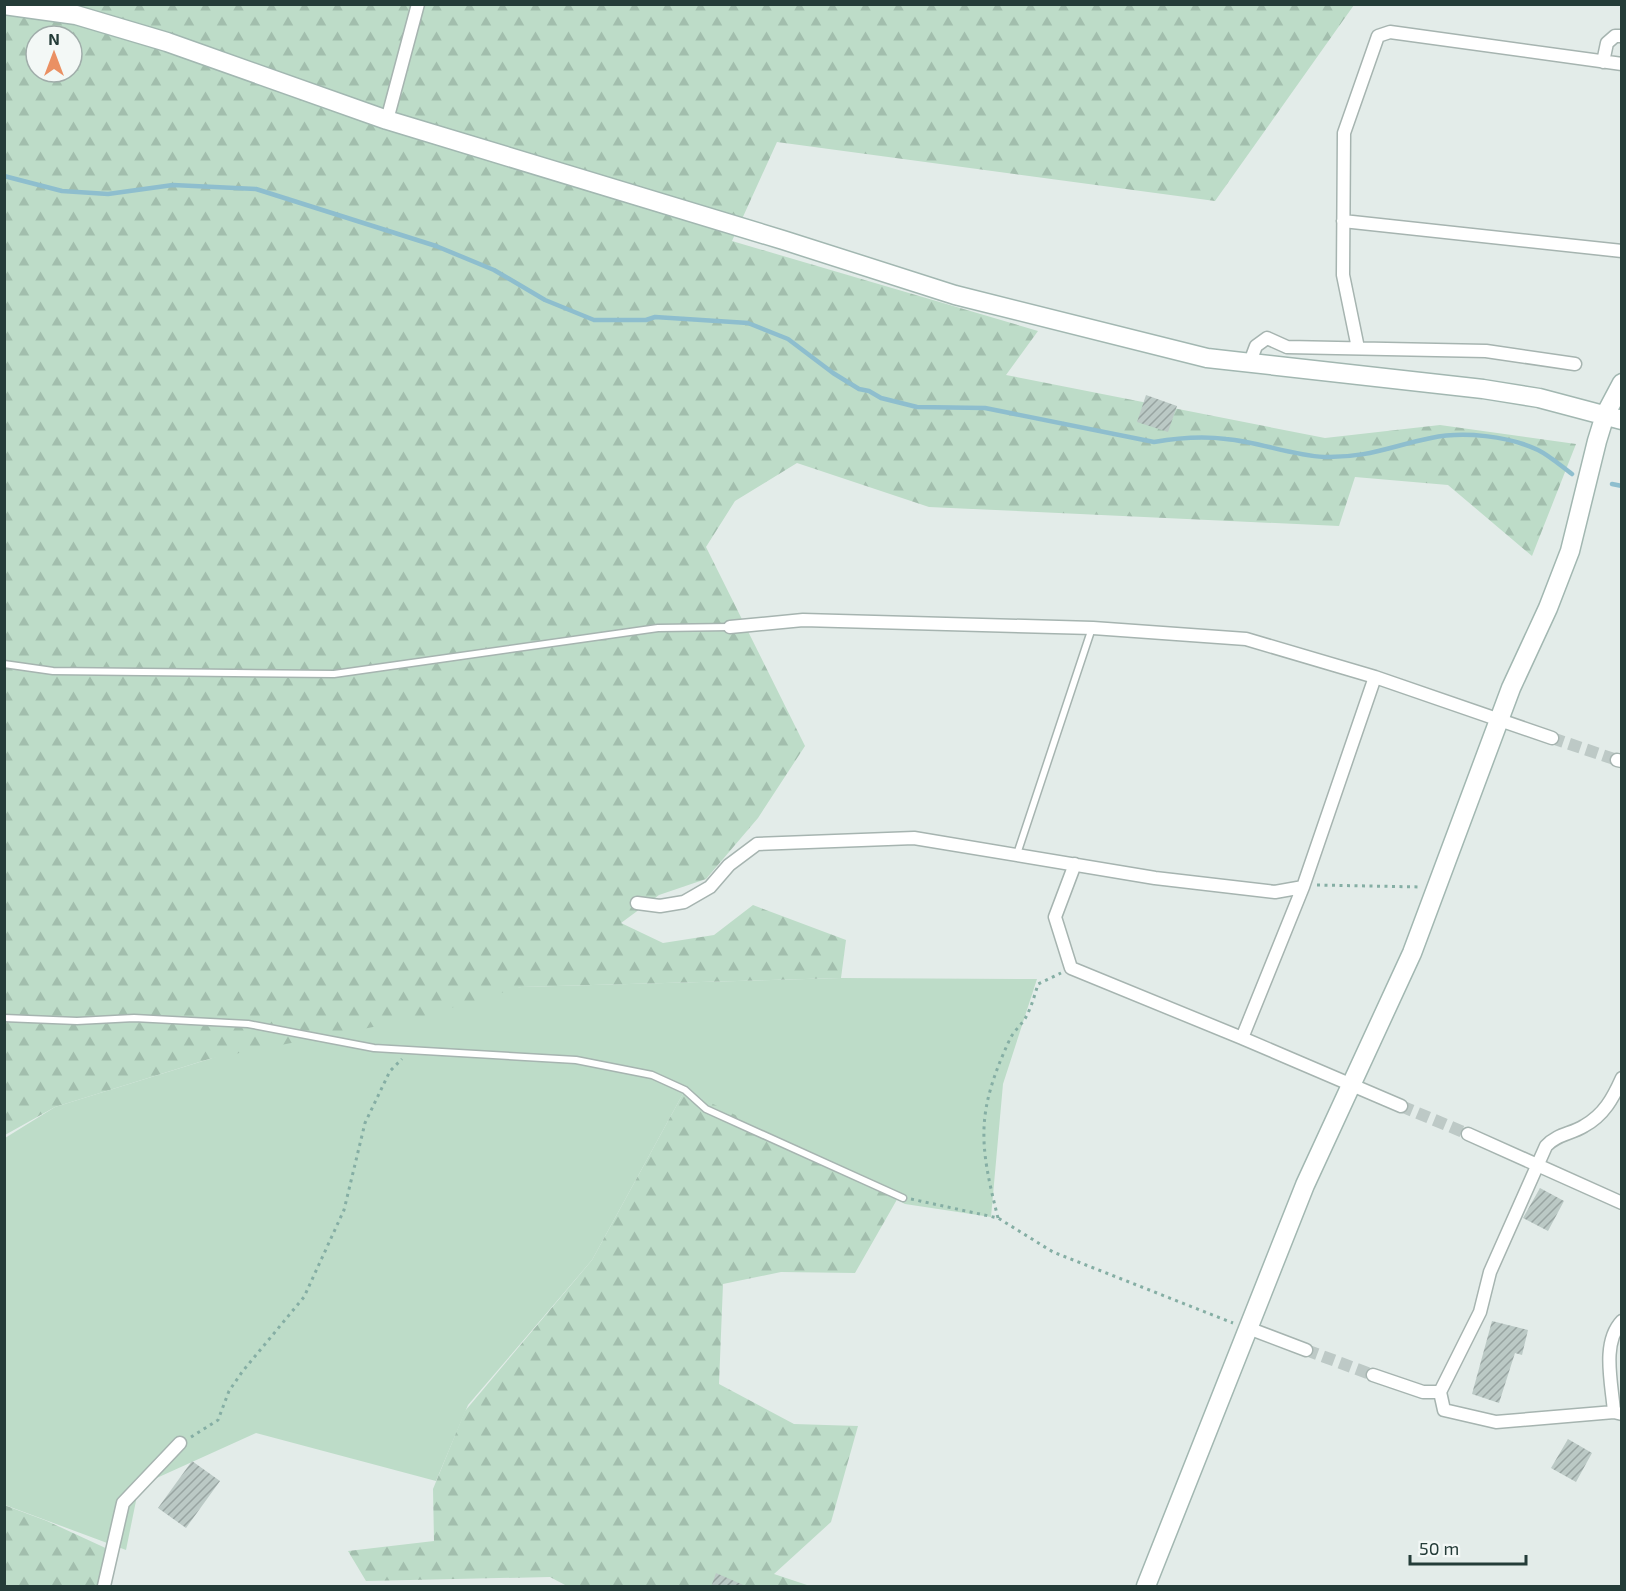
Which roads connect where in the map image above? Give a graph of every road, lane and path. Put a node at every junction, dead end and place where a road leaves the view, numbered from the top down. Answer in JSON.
{"nodes":[{"id":1,"x":418,"y":4,"type":"edge"},
{"id":2,"x":4,"y":5,"type":"edge"},
{"id":3,"x":1622,"y":36,"type":"edge"},
{"id":4,"x":1603,"y":62,"type":"junction"},
{"id":5,"x":1622,"y":64,"type":"edge"},
{"id":6,"x":387,"y":120,"type":"junction"},
{"id":7,"x":1343,"y":221,"type":"junction"},
{"id":8,"x":1622,"y":251,"type":"edge"},
{"id":9,"x":1358,"y":348,"type":"junction"},
{"id":10,"x":1250,"y":362,"type":"junction"},
{"id":11,"x":1575,"y":364,"type":"dead end"},
{"id":12,"x":1622,"y":383,"type":"edge"},
{"id":13,"x":1613,"y":418,"type":"edge"},
{"id":14,"x":730,"y":627,"type":"joint"},
{"id":15,"x":1093,"y":628,"type":"junction"},
{"id":16,"x":4,"y":664,"type":"edge"},
{"id":17,"x":1375,"y":677,"type":"junction"},
{"id":18,"x":1499,"y":720,"type":"junction"},
{"id":19,"x":1552,"y":738,"type":"tunnel mouth"},
{"id":20,"x":1017,"y":854,"type":"junction"},
{"id":21,"x":1075,"y":864,"type":"junction"},
{"id":22,"x":1303,"y":887,"type":"junction"},
{"id":23,"x":1437,"y":887,"type":"junction"},
{"id":24,"x":637,"y":903,"type":"dead end"},
{"id":25,"x":1071,"y":968,"type":"junction"},
{"id":26,"x":4,"y":1018,"type":"edge"},
{"id":27,"x":1242,"y":1038,"type":"junction"},
{"id":28,"x":412,"y":1050,"type":"junction"},
{"id":29,"x":1622,"y":1078,"type":"edge"},
{"id":30,"x":1349,"y":1084,"type":"junction"},
{"id":31,"x":1401,"y":1106,"type":"tunnel mouth"},
{"id":32,"x":1467,"y":1134,"type":"tunnel mouth"},
{"id":33,"x":1537,"y":1164,"type":"junction"},
{"id":34,"x":903,"y":1198,"type":"joint"},
{"id":35,"x":1622,"y":1203,"type":"edge"},
{"id":36,"x":998,"y":1218,"type":"junction"},
{"id":37,"x":1622,"y":1321,"type":"edge"},
{"id":38,"x":1248,"y":1328,"type":"junction"},
{"id":39,"x":1306,"y":1350,"type":"tunnel mouth"},
{"id":40,"x":1373,"y":1375,"type":"tunnel mouth"},
{"id":41,"x":1440,"y":1392,"type":"junction"},
{"id":42,"x":1618,"y":1413,"type":"edge"},
{"id":43,"x":180,"y":1443,"type":"joint"},
{"id":44,"x":104,"y":1587,"type":"edge"},
{"id":45,"x":1146,"y":1587,"type":"edge"}],
"edges":[{"from":1,"to":6,"type":"street"},
{"from":2,"to":6,"type":"street"},
{"from":3,"to":4,"type":"street"},
{"from":4,"to":5,"type":"street"},
{"from":4,"to":7,"type":"street"},
{"from":6,"to":10,"type":"street"},
{"from":7,"to":8,"type":"street"},
{"from":7,"to":9,"type":"street"},
{"from":9,"to":10,"type":"street"},
{"from":9,"to":11,"type":"street"},
{"from":10,"to":13,"type":"street"},
{"from":12,"to":13,"type":"street"},
{"from":13,"to":18,"type":"street"},
{"from":14,"to":15,"type":"street"},
{"from":14,"to":16,"type":"lane"},
{"from":15,"to":17,"type":"street"},
{"from":15,"to":20,"type":"lane"},
{"from":17,"to":18,"type":"street"},
{"from":17,"to":22,"type":"street"},
{"from":18,"to":19,"type":"street"},
{"from":18,"to":23,"type":"street"},
{"from":20,"to":21,"type":"street"},
{"from":20,"to":24,"type":"street"},
{"from":21,"to":22,"type":"street"},
{"from":21,"to":25,"type":"street"},
{"from":22,"to":23,"type":"path"},
{"from":22,"to":27,"type":"street"},
{"from":23,"to":30,"type":"street"},
{"from":25,"to":27,"type":"street"},
{"from":25,"to":36,"type":"path"},
{"from":26,"to":28,"type":"lane"},
{"from":27,"to":30,"type":"street"},
{"from":28,"to":34,"type":"lane"},
{"from":28,"to":43,"type":"path"},
{"from":29,"to":33,"type":"street"},
{"from":30,"to":31,"type":"street"},
{"from":30,"to":38,"type":"street"},
{"from":32,"to":33,"type":"street"},
{"from":33,"to":35,"type":"street"},
{"from":33,"to":41,"type":"street"},
{"from":34,"to":36,"type":"path"},
{"from":36,"to":38,"type":"path"},
{"from":37,"to":42,"type":"street"},
{"from":38,"to":39,"type":"street"},
{"from":38,"to":45,"type":"street"},
{"from":40,"to":41,"type":"street"},
{"from":41,"to":42,"type":"street"},
{"from":43,"to":44,"type":"street"}]}
